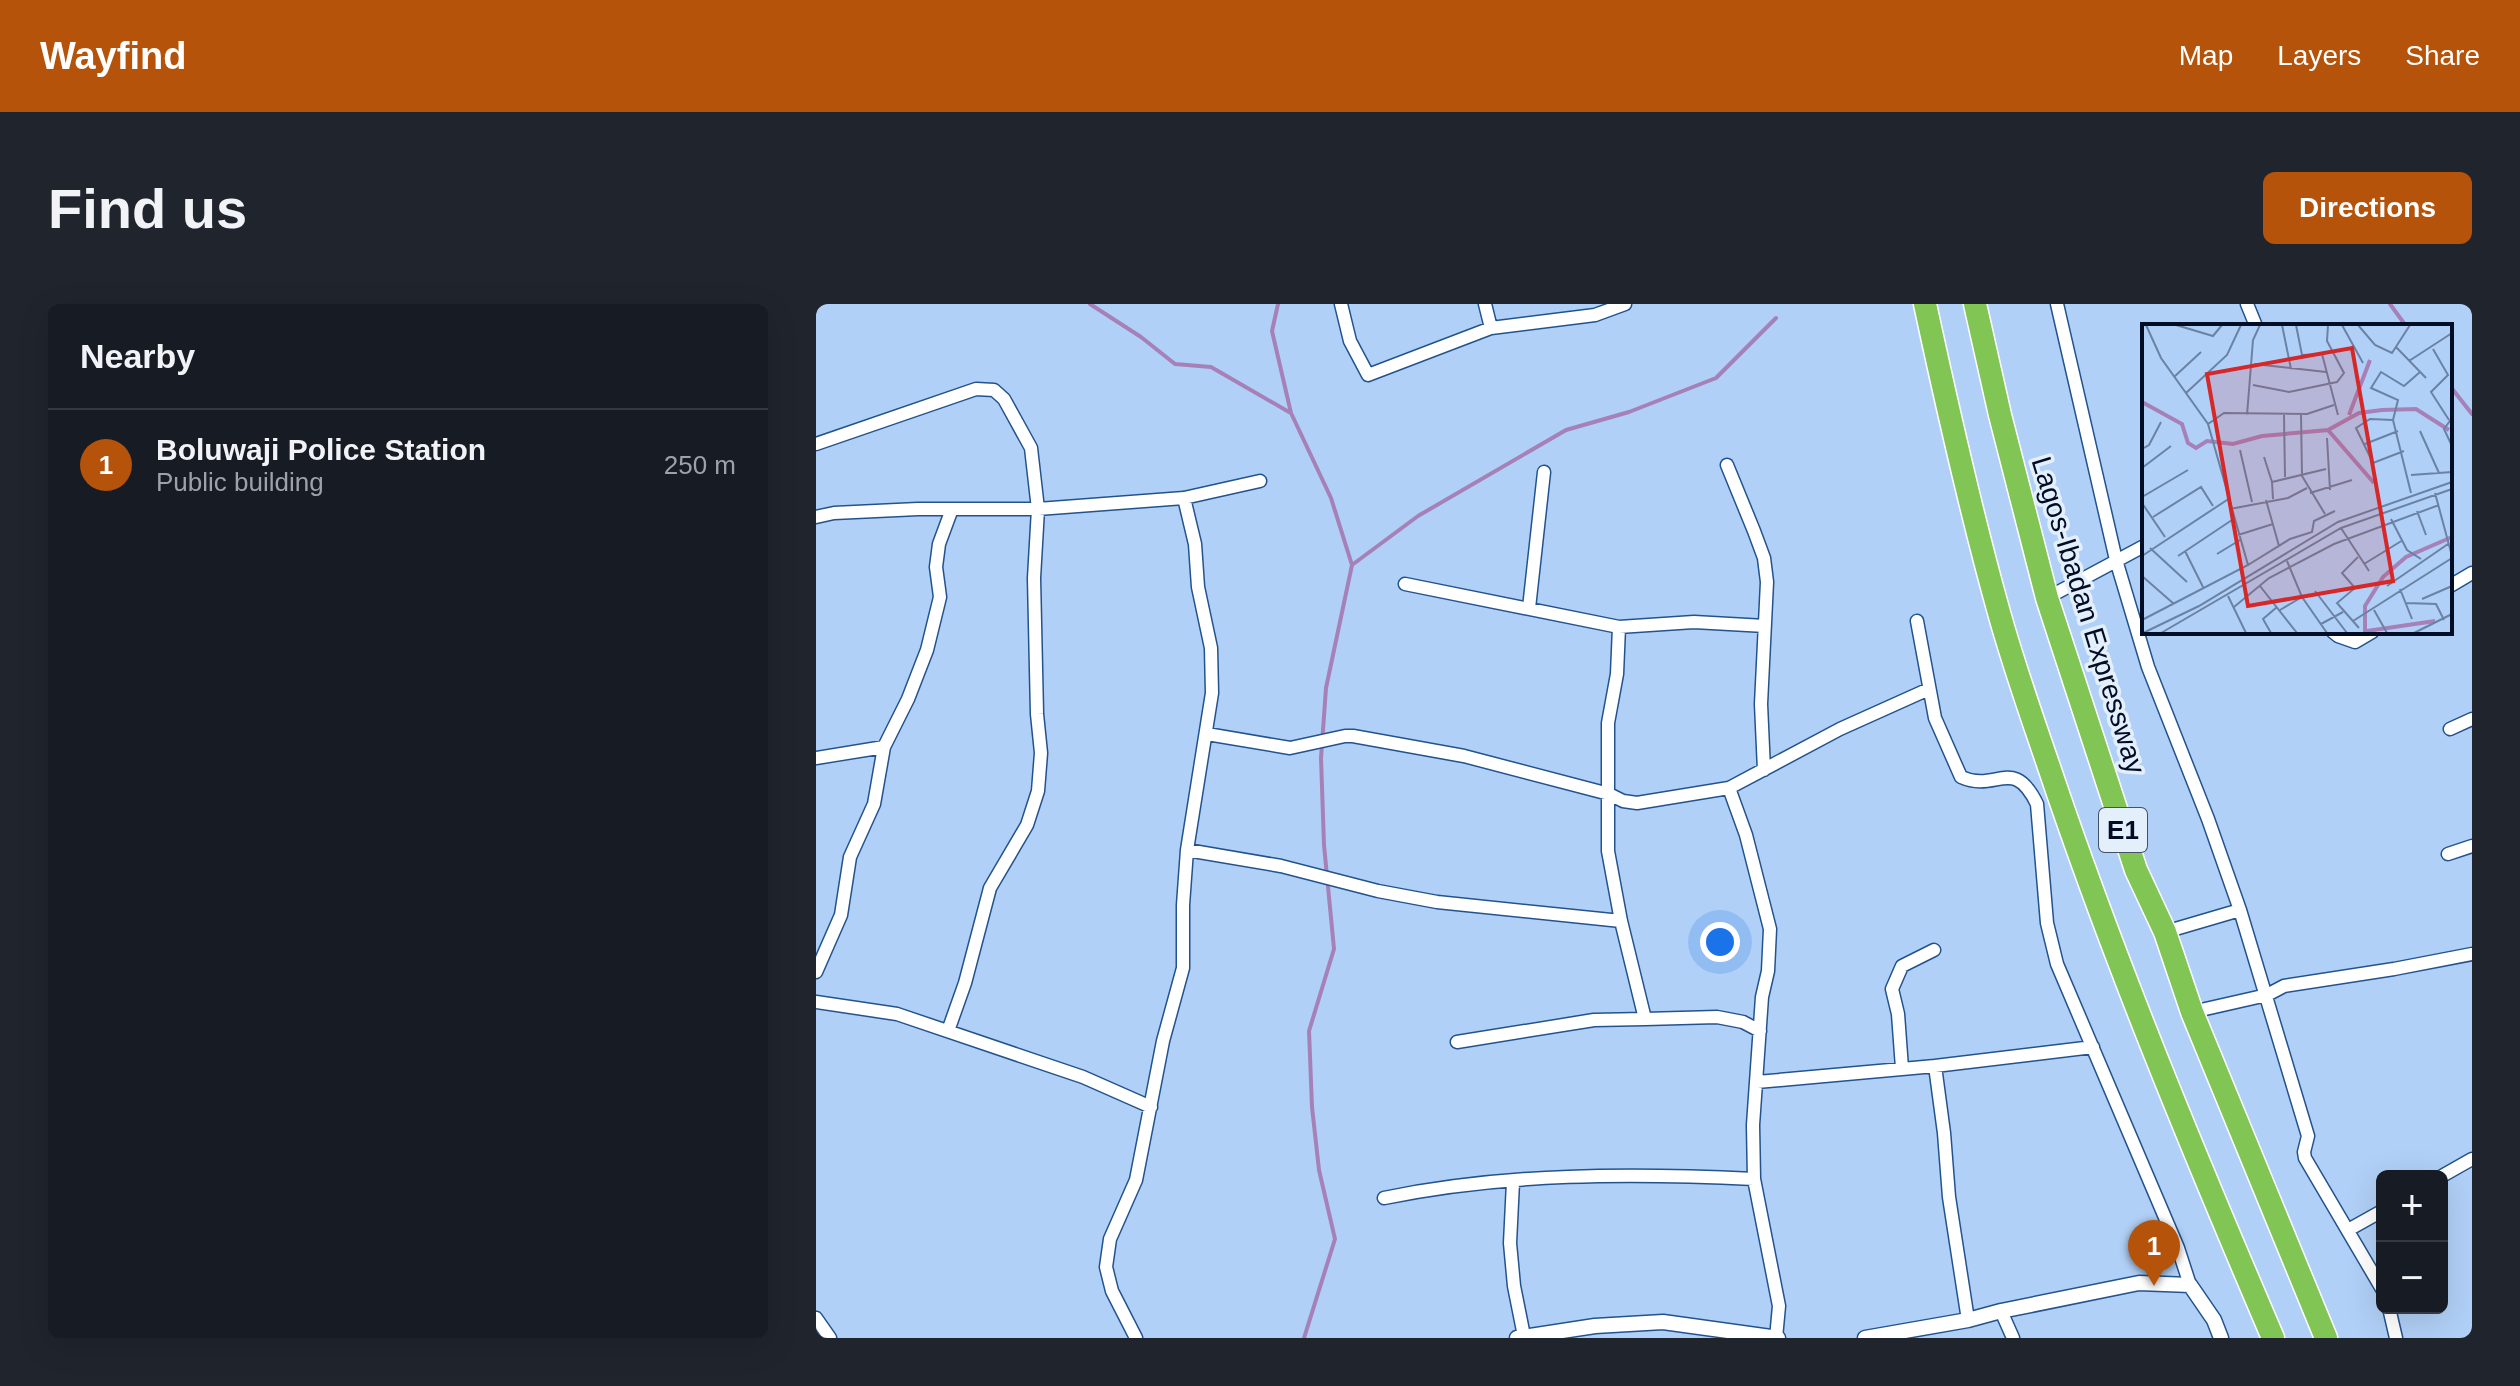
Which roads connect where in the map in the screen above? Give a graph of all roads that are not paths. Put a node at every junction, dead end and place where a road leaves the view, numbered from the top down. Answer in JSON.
{"nodes":[{"id":1,"x":1341,"y":304,"type":"edge"},
{"id":2,"x":1485,"y":304,"type":"edge"},
{"id":3,"x":1625,"y":304,"type":"edge"},
{"id":4,"x":1925,"y":304,"type":"edge"},
{"id":5,"x":1975,"y":304,"type":"edge"},
{"id":6,"x":2057,"y":304,"type":"edge"},
{"id":7,"x":2247,"y":304,"type":"edge"},
{"id":8,"x":2255,"y":324,"type":"edge"},
{"id":9,"x":1491,"y":328,"type":"junction"},
{"id":10,"x":816,"y":444,"type":"edge"},
{"id":11,"x":1727,"y":465,"type":"dead end"},
{"id":12,"x":1544,"y":472,"type":"dead end"},
{"id":13,"x":1260,"y":481,"type":"dead end"},
{"id":14,"x":1184,"y":498,"type":"junction"},
{"id":15,"x":952,"y":509,"type":"junction"},
{"id":16,"x":1038,"y":509,"type":"junction"},
{"id":17,"x":816,"y":517,"type":"edge"},
{"id":18,"x":2142,"y":547,"type":"edge"},
{"id":19,"x":2116,"y":560,"type":"junction"},
{"id":20,"x":2472,"y":573,"type":"edge"},
{"id":21,"x":1405,"y":584,"type":"dead end"},
{"id":22,"x":2452,"y":585,"type":"edge"},
{"id":23,"x":2047,"y":598,"type":"junction"},
{"id":24,"x":1529,"y":608,"type":"junction"},
{"id":25,"x":1917,"y":621,"type":"dead end"},
{"id":26,"x":1765,"y":626,"type":"junction"},
{"id":27,"x":1619,"y":627,"type":"junction"},
{"id":28,"x":2336,"y":634,"type":"edge"},
{"id":29,"x":2369,"y":634,"type":"edge"},
{"id":30,"x":1929,"y":689,"type":"junction"},
{"id":31,"x":2472,"y":719,"type":"edge"},
{"id":32,"x":2450,"y":729,"type":"dead end"},
{"id":33,"x":1207,"y":734,"type":"junction"},
{"id":34,"x":884,"y":747,"type":"junction"},
{"id":35,"x":816,"y":758,"type":"edge"},
{"id":36,"x":1764,"y":770,"type":"junction"},
{"id":37,"x":1729,"y":788,"type":"junction"},
{"id":38,"x":1609,"y":794,"type":"junction"},
{"id":39,"x":2472,"y":846,"type":"edge"},
{"id":40,"x":1187,"y":850,"type":"junction"},
{"id":41,"x":2448,"y":854,"type":"dead end"},
{"id":42,"x":2240,"y":910,"type":"junction"},
{"id":43,"x":1621,"y":921,"type":"junction"},
{"id":44,"x":2165,"y":932,"type":"junction"},
{"id":45,"x":1934,"y":950,"type":"dead end"},
{"id":46,"x":2472,"y":954,"type":"edge"},
{"id":47,"x":816,"y":972,"type":"edge"},
{"id":48,"x":2267,"y":995,"type":"junction"},
{"id":49,"x":816,"y":1002,"type":"edge"},
{"id":50,"x":2192,"y":1012,"type":"junction"},
{"id":51,"x":1645,"y":1019,"type":"junction"},
{"id":52,"x":948,"y":1031,"type":"junction"},
{"id":53,"x":1760,"y":1031,"type":"junction"},
{"id":54,"x":1457,"y":1042,"type":"dead end"},
{"id":55,"x":2093,"y":1047,"type":"junction"},
{"id":56,"x":1935,"y":1066,"type":"junction"},
{"id":57,"x":1902,"y":1068,"type":"junction"},
{"id":58,"x":1757,"y":1082,"type":"junction"},
{"id":59,"x":1151,"y":1107,"type":"junction"},
{"id":60,"x":2472,"y":1159,"type":"edge"},
{"id":61,"x":2448,"y":1173,"type":"edge"},
{"id":62,"x":1754,"y":1179,"type":"junction"},
{"id":63,"x":1513,"y":1182,"type":"junction"},
{"id":64,"x":1384,"y":1198,"type":"dead end"},
{"id":65,"x":2376,"y":1214,"type":"edge"},
{"id":66,"x":2348,"y":1230,"type":"junction"},
{"id":67,"x":2376,"y":1279,"type":"edge"},
{"id":68,"x":2190,"y":1285,"type":"junction"},
{"id":69,"x":2001,"y":1311,"type":"junction"},
{"id":70,"x":2391,"y":1314,"type":"edge"},
{"id":71,"x":816,"y":1318,"type":"edge"},
{"id":72,"x":1968,"y":1320,"type":"junction"},
{"id":73,"x":1705,"y":1332,"type":"edge"},
{"id":74,"x":1520,"y":1337,"type":"edge"},
{"id":75,"x":830,"y":1338,"type":"edge"},
{"id":76,"x":1136,"y":1338,"type":"edge"},
{"id":77,"x":1777,"y":1338,"type":"edge"},
{"id":78,"x":1865,"y":1338,"type":"edge"},
{"id":79,"x":2013,"y":1338,"type":"edge"},
{"id":80,"x":2221,"y":1338,"type":"edge"},
{"id":81,"x":2273,"y":1338,"type":"edge"},
{"id":82,"x":2326,"y":1338,"type":"edge"},
{"id":83,"x":2396,"y":1338,"type":"edge"}],
"edges":[{"from":1,"to":9,"type":"street"},
{"from":2,"to":9,"type":"street"},
{"from":3,"to":9,"type":"street"},
{"from":4,"to":81,"type":"highway","number":"E1"},
{"from":5,"to":23,"type":"highway","name":"Lagos-Ibadan Expressway","number":"E1"},
{"from":6,"to":19,"type":"street"},
{"from":7,"to":8,"type":"street"},
{"from":10,"to":16,"type":"street"},
{"from":11,"to":26,"type":"street"},
{"from":12,"to":24,"type":"street"},
{"from":13,"to":14,"type":"street"},
{"from":14,"to":16,"type":"street"},
{"from":14,"to":33,"type":"street"},
{"from":15,"to":16,"type":"street"},
{"from":15,"to":17,"type":"street"},
{"from":15,"to":34,"type":"street"},
{"from":16,"to":52,"type":"street"},
{"from":18,"to":19,"type":"street"},
{"from":19,"to":23,"type":"street"},
{"from":19,"to":42,"type":"street"},
{"from":20,"to":22,"type":"street"},
{"from":21,"to":24,"type":"street"},
{"from":23,"to":44,"type":"highway","name":"Lagos-Ibadan Expressway","number":"E1"},
{"from":24,"to":27,"type":"street"},
{"from":25,"to":30,"type":"street"},
{"from":26,"to":27,"type":"street"},
{"from":26,"to":36,"type":"street"},
{"from":27,"to":38,"type":"street"},
{"from":28,"to":29,"type":"street"},
{"from":30,"to":36,"type":"street"},
{"from":30,"to":55,"type":"street"},
{"from":31,"to":32,"type":"street"},
{"from":33,"to":38,"type":"street"},
{"from":33,"to":40,"type":"street"},
{"from":34,"to":35,"type":"street"},
{"from":34,"to":47,"type":"street"},
{"from":36,"to":37,"type":"street"},
{"from":37,"to":38,"type":"street"},
{"from":37,"to":53,"type":"street"},
{"from":38,"to":43,"type":"street"},
{"from":39,"to":41,"type":"street"},
{"from":40,"to":43,"type":"street"},
{"from":40,"to":59,"type":"street"},
{"from":42,"to":44,"type":"street"},
{"from":42,"to":48,"type":"street"},
{"from":43,"to":51,"type":"street"},
{"from":44,"to":50,"type":"highway","name":"Lagos-Ibadan Expressway","number":"E1"},
{"from":45,"to":57,"type":"street"},
{"from":46,"to":48,"type":"street"},
{"from":48,"to":50,"type":"street"},
{"from":48,"to":66,"type":"street"},
{"from":49,"to":52,"type":"street"},
{"from":50,"to":82,"type":"highway","name":"Lagos-Ibadan Expressway","number":"E1"},
{"from":51,"to":53,"type":"street"},
{"from":51,"to":54,"type":"street"},
{"from":52,"to":59,"type":"street"},
{"from":53,"to":58,"type":"street"},
{"from":55,"to":56,"type":"street"},
{"from":55,"to":68,"type":"street"},
{"from":56,"to":57,"type":"street"},
{"from":56,"to":72,"type":"street"},
{"from":57,"to":58,"type":"street"},
{"from":58,"to":62,"type":"street"},
{"from":59,"to":76,"type":"street"},
{"from":60,"to":61,"type":"street"},
{"from":62,"to":63,"type":"street"},
{"from":62,"to":77,"type":"street"},
{"from":63,"to":64,"type":"street"},
{"from":63,"to":74,"type":"street"},
{"from":65,"to":66,"type":"street"},
{"from":66,"to":67,"type":"street"},
{"from":68,"to":69,"type":"street"},
{"from":68,"to":80,"type":"street"},
{"from":69,"to":72,"type":"street"},
{"from":69,"to":79,"type":"street"},
{"from":70,"to":83,"type":"street"},
{"from":71,"to":75,"type":"street"},
{"from":72,"to":78,"type":"street"},
{"from":73,"to":74,"type":"street"},
{"from":73,"to":77,"type":"street"}]}
